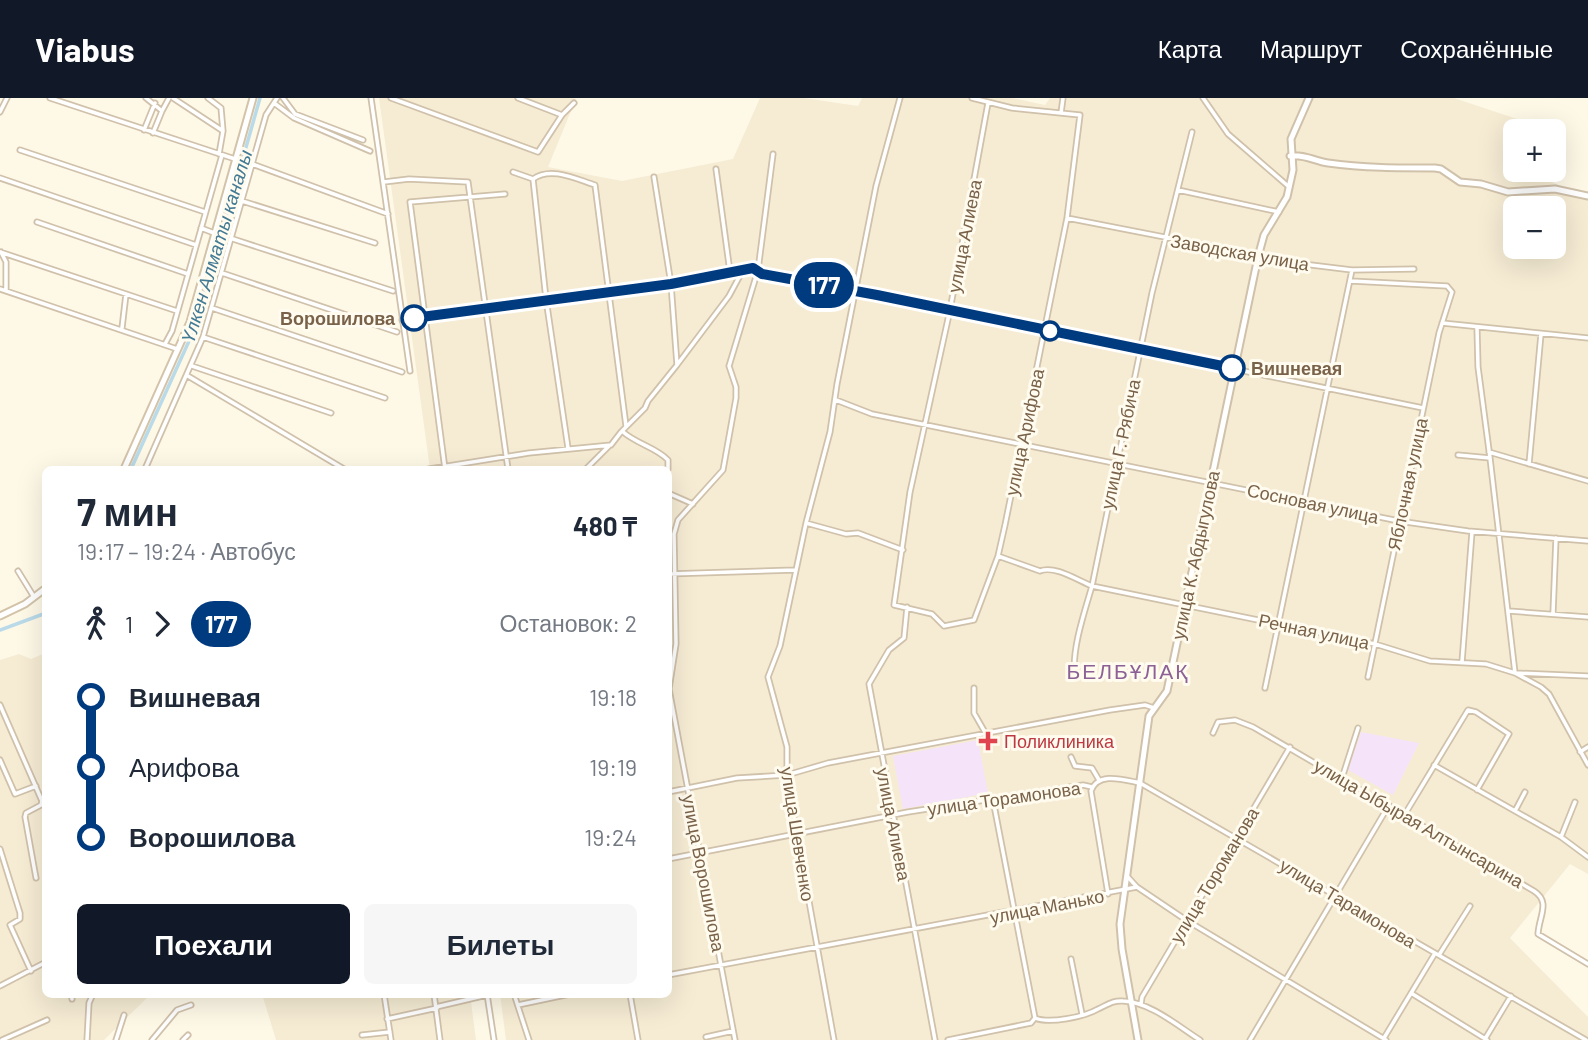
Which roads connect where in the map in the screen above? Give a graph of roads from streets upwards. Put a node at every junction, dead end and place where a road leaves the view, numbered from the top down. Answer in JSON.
{"nodes":[{"id":1,"x":6,"y":98,"type":"edge"},
{"id":2,"x":50,"y":98,"type":"edge"},
{"id":3,"x":146,"y":98,"type":"edge"},
{"id":4,"x":173,"y":98,"type":"edge"},
{"id":5,"x":208,"y":98,"type":"edge"},
{"id":6,"x":253,"y":98,"type":"edge"},
{"id":7,"x":280,"y":98,"type":"edge"},
{"id":8,"x":371,"y":98,"type":"edge"},
{"id":9,"x":391,"y":98,"type":"edge"},
{"id":10,"x":518,"y":98,"type":"edge"},
{"id":11,"x":900,"y":98,"type":"edge"},
{"id":12,"x":972,"y":98,"type":"edge"},
{"id":13,"x":1063,"y":98,"type":"edge"},
{"id":14,"x":1203,"y":98,"type":"edge"},
{"id":15,"x":1309,"y":98,"type":"edge"},
{"id":16,"x":155,"y":103,"type":"junction"},
{"id":17,"x":274,"y":103,"type":"junction"},
{"id":18,"x":574,"y":103,"type":"dead end"},
{"id":19,"x":988,"y":103,"type":"junction"},
{"id":20,"x":162,"y":111,"type":"junction"},
{"id":21,"x":0,"y":112,"type":"edge"},
{"id":22,"x":1061,"y":113,"type":"junction"},
{"id":23,"x":562,"y":115,"type":"junction"},
{"id":24,"x":144,"y":130,"type":"junction"},
{"id":25,"x":222,"y":131,"type":"junction"},
{"id":26,"x":1192,"y":132,"type":"dead end"},
{"id":27,"x":153,"y":133,"type":"junction"},
{"id":28,"x":363,"y":140,"type":"dead end"},
{"id":29,"x":20,"y":150,"type":"dead end"},
{"id":30,"x":370,"y":151,"type":"dead end"},
{"id":31,"x":773,"y":154,"type":"dead end"},
{"id":32,"x":221,"y":155,"type":"junction"},
{"id":33,"x":1290,"y":156,"type":"junction"},
{"id":34,"x":235,"y":159,"type":"junction"},
{"id":35,"x":252,"y":164,"type":"junction"},
{"id":36,"x":716,"y":169,"type":"dead end"},
{"id":37,"x":513,"y":172,"type":"dead end"},
{"id":38,"x":654,"y":177,"type":"dead end"},
{"id":39,"x":0,"y":178,"type":"edge"},
{"id":40,"x":533,"y":179,"type":"junction"},
{"id":41,"x":384,"y":182,"type":"junction"},
{"id":42,"x":1289,"y":187,"type":"junction"},
{"id":43,"x":1177,"y":190,"type":"junction"},
{"id":44,"x":505,"y":194,"type":"dead end"},
{"id":45,"x":468,"y":196,"type":"junction"},
{"id":46,"x":1588,"y":196,"type":"edge"},
{"id":47,"x":242,"y":201,"type":"junction"},
{"id":48,"x":205,"y":212,"type":"junction"},
{"id":49,"x":1279,"y":212,"type":"junction"},
{"id":50,"x":388,"y":215,"type":"junction"},
{"id":51,"x":1067,"y":218,"type":"junction"},
{"id":52,"x":37,"y":222,"type":"dead end"},
{"id":53,"x":201,"y":228,"type":"junction"},
{"id":54,"x":215,"y":233,"type":"junction"},
{"id":55,"x":1165,"y":238,"type":"junction"},
{"id":56,"x":233,"y":239,"type":"junction"},
{"id":57,"x":376,"y":243,"type":"dead end"},
{"id":58,"x":196,"y":245,"type":"junction"},
{"id":59,"x":1,"y":252,"type":"edge"},
{"id":60,"x":1258,"y":257,"type":"junction"},
{"id":61,"x":1414,"y":269,"type":"dead end"},
{"id":62,"x":743,"y":270,"type":"junction"},
{"id":63,"x":758,"y":270,"type":"junction"},
{"id":64,"x":1352,"y":270,"type":"junction"},
{"id":65,"x":222,"y":273,"type":"junction"},
{"id":66,"x":188,"y":274,"type":"junction"},
{"id":67,"x":730,"y":274,"type":"junction"},
{"id":68,"x":1351,"y":281,"type":"junction"},
{"id":69,"x":671,"y":284,"type":"junction"},
{"id":70,"x":0,"y":289,"type":"edge"},
{"id":71,"x":6,"y":290,"type":"junction"},
{"id":72,"x":609,"y":290,"type":"junction"},
{"id":73,"x":393,"y":291,"type":"dead end"},
{"id":74,"x":857,"y":291,"type":"junction"},
{"id":75,"x":126,"y":295,"type":"junction"},
{"id":76,"x":546,"y":299,"type":"junction"},
{"id":77,"x":483,"y":307,"type":"junction"},
{"id":78,"x":212,"y":308,"type":"junction"},
{"id":79,"x":950,"y":310,"type":"junction"},
{"id":80,"x":177,"y":311,"type":"junction"},
{"id":81,"x":425,"y":316,"type":"junction"},
{"id":82,"x":403,"y":320,"type":"junction"},
{"id":83,"x":1442,"y":323,"type":"junction"},
{"id":84,"x":1477,"y":327,"type":"junction"},
{"id":85,"x":122,"y":328,"type":"junction"},
{"id":86,"x":1045,"y":330,"type":"junction"},
{"id":87,"x":397,"y":332,"type":"dead end"},
{"id":88,"x":1541,"y":334,"type":"junction"},
{"id":89,"x":203,"y":337,"type":"junction"},
{"id":90,"x":1588,"y":338,"type":"edge"},
{"id":91,"x":165,"y":344,"type":"junction"},
{"id":92,"x":178,"y":349,"type":"junction"},
{"id":93,"x":1140,"y":349,"type":"junction"},
{"id":94,"x":677,"y":365,"type":"junction"},
{"id":95,"x":192,"y":366,"type":"junction"},
{"id":96,"x":1234,"y":369,"type":"junction"},
{"id":97,"x":402,"y":372,"type":"dead end"},
{"id":98,"x":410,"y":372,"type":"dead end"},
{"id":99,"x":188,"y":376,"type":"junction"},
{"id":100,"x":1329,"y":388,"type":"junction"},
{"id":101,"x":385,"y":398,"type":"dead end"},
{"id":102,"x":836,"y":400,"type":"junction"},
{"id":103,"x":1423,"y":408,"type":"junction"},
{"id":104,"x":331,"y":414,"type":"dead end"},
{"id":105,"x":926,"y":424,"type":"junction"},
{"id":106,"x":625,"y":426,"type":"junction"},
{"id":107,"x":622,"y":432,"type":"junction"},
{"id":108,"x":1021,"y":443,"type":"junction"},
{"id":109,"x":611,"y":445,"type":"junction"},
{"id":110,"x":568,"y":448,"type":"junction"},
{"id":111,"x":1458,"y":455,"type":"dead end"},
{"id":112,"x":1489,"y":455,"type":"junction"},
{"id":113,"x":506,"y":457,"type":"junction"},
{"id":114,"x":1116,"y":462,"type":"junction"},
{"id":115,"x":1529,"y":464,"type":"junction"},
{"id":116,"x":125,"y":466,"type":"edge"},
{"id":117,"x":146,"y":466,"type":"edge"},
{"id":118,"x":339,"y":466,"type":"edge"},
{"id":119,"x":445,"y":466,"type":"edge"},
{"id":120,"x":456,"y":466,"type":"edge"},
{"id":121,"x":508,"y":466,"type":"edge"},
{"id":122,"x":589,"y":466,"type":"edge"},
{"id":123,"x":668,"y":466,"type":"edge"},
{"id":124,"x":1211,"y":481,"type":"junction"},
{"id":125,"x":1588,"y":481,"type":"edge"},
{"id":126,"x":672,"y":495,"type":"edge"},
{"id":127,"x":1305,"y":501,"type":"junction"},
{"id":128,"x":693,"y":504,"type":"junction"},
{"id":129,"x":1399,"y":521,"type":"junction"},
{"id":130,"x":806,"y":523,"type":"junction"},
{"id":131,"x":1472,"y":531,"type":"junction"},
{"id":132,"x":1499,"y":534,"type":"junction"},
{"id":133,"x":1556,"y":538,"type":"junction"},
{"id":134,"x":1588,"y":541,"type":"edge"},
{"id":135,"x":903,"y":550,"type":"junction"},
{"id":136,"x":998,"y":556,"type":"junction"},
{"id":137,"x":795,"y":570,"type":"junction"},
{"id":138,"x":18,"y":571,"type":"dead end"},
{"id":139,"x":676,"y":573,"type":"junction"},
{"id":140,"x":672,"y":574,"type":"edge"},
{"id":141,"x":1092,"y":586,"type":"junction"},
{"id":142,"x":42,"y":591,"type":"edge"},
{"id":143,"x":34,"y":597,"type":"junction"},
{"id":144,"x":1185,"y":604,"type":"junction"},
{"id":145,"x":906,"y":607,"type":"junction"},
{"id":146,"x":1509,"y":611,"type":"junction"},
{"id":147,"x":1553,"y":614,"type":"junction"},
{"id":148,"x":0,"y":616,"type":"edge"},
{"id":149,"x":1588,"y":617,"type":"edge"},
{"id":150,"x":1280,"y":624,"type":"junction"},
{"id":151,"x":1375,"y":644,"type":"junction"},
{"id":152,"x":1462,"y":662,"type":"junction"},
{"id":153,"x":672,"y":672,"type":"edge"},
{"id":154,"x":1515,"y":673,"type":"junction"},
{"id":155,"x":1075,"y":675,"type":"dead end"},
{"id":156,"x":1588,"y":676,"type":"edge"},
{"id":157,"x":1368,"y":677,"type":"dead end"},
{"id":158,"x":974,"y":688,"type":"dead end"},
{"id":159,"x":1265,"y":688,"type":"dead end"},
{"id":160,"x":0,"y":705,"type":"edge"},
{"id":161,"x":672,"y":705,"type":"edge"},
{"id":162,"x":1154,"y":708,"type":"junction"},
{"id":163,"x":1358,"y":728,"type":"dead end"},
{"id":164,"x":1213,"y":733,"type":"dead end"},
{"id":165,"x":986,"y":734,"type":"junction"},
{"id":166,"x":1290,"y":747,"type":"junction"},
{"id":167,"x":1588,"y":747,"type":"edge"},
{"id":168,"x":1580,"y":752,"type":"junction"},
{"id":169,"x":881,"y":754,"type":"junction"},
{"id":170,"x":1071,"y":757,"type":"dead end"},
{"id":171,"x":0,"y":760,"type":"edge"},
{"id":172,"x":1434,"y":765,"type":"junction"},
{"id":173,"x":1588,"y":765,"type":"edge"},
{"id":174,"x":787,"y":775,"type":"junction"},
{"id":175,"x":1342,"y":778,"type":"junction"},
{"id":176,"x":1099,"y":780,"type":"junction"},
{"id":177,"x":1140,"y":783,"type":"junction"},
{"id":178,"x":36,"y":786,"type":"junction"},
{"id":179,"x":1092,"y":787,"type":"junction"},
{"id":180,"x":688,"y":788,"type":"junction"},
{"id":181,"x":1477,"y":790,"type":"junction"},
{"id":182,"x":672,"y":791,"type":"edge"},
{"id":183,"x":1525,"y":792,"type":"dead end"},
{"id":184,"x":42,"y":799,"type":"edge"},
{"id":185,"x":992,"y":799,"type":"junction"},
{"id":186,"x":1575,"y":802,"type":"dead end"},
{"id":187,"x":42,"y":803,"type":"edge"},
{"id":188,"x":1389,"y":805,"type":"junction"},
{"id":189,"x":1515,"y":811,"type":"junction"},
{"id":190,"x":1405,"y":814,"type":"junction"},
{"id":191,"x":893,"y":815,"type":"junction"},
{"id":192,"x":797,"y":835,"type":"junction"},
{"id":193,"x":1237,"y":837,"type":"junction"},
{"id":194,"x":1561,"y":837,"type":"junction"},
{"id":195,"x":0,"y":849,"type":"edge"},
{"id":196,"x":700,"y":854,"type":"junction"},
{"id":197,"x":1588,"y":857,"type":"edge"},
{"id":198,"x":672,"y":858,"type":"edge"},
{"id":199,"x":1127,"y":876,"type":"junction"},
{"id":200,"x":36,"y":878,"type":"dead end"},
{"id":201,"x":1137,"y":887,"type":"junction"},
{"id":202,"x":1125,"y":891,"type":"junction"},
{"id":203,"x":1108,"y":894,"type":"junction"},
{"id":204,"x":1335,"y":896,"type":"junction"},
{"id":205,"x":1470,"y":906,"type":"dead end"},
{"id":206,"x":1014,"y":912,"type":"junction"},
{"id":207,"x":1186,"y":920,"type":"junction"},
{"id":208,"x":914,"y":930,"type":"junction"},
{"id":209,"x":817,"y":948,"type":"junction"},
{"id":210,"x":1436,"y":955,"type":"junction"},
{"id":211,"x":1071,"y":959,"type":"dead end"},
{"id":212,"x":42,"y":964,"type":"edge"},
{"id":213,"x":1588,"y":964,"type":"edge"},
{"id":214,"x":721,"y":965,"type":"junction"},
{"id":215,"x":31,"y":971,"type":"junction"},
{"id":216,"x":672,"y":974,"type":"edge"},
{"id":217,"x":1285,"y":979,"type":"junction"},
{"id":218,"x":0,"y":986,"type":"edge"},
{"id":219,"x":1411,"y":993,"type":"junction"},
{"id":220,"x":1511,"y":996,"type":"junction"},
{"id":221,"x":91,"y":998,"type":"edge"},
{"id":222,"x":384,"y":998,"type":"edge"},
{"id":223,"x":435,"y":998,"type":"edge"},
{"id":224,"x":475,"y":998,"type":"edge"},
{"id":225,"x":487,"y":998,"type":"edge"},
{"id":226,"x":515,"y":998,"type":"edge"},
{"id":227,"x":551,"y":998,"type":"edge"},
{"id":228,"x":630,"y":998,"type":"edge"},
{"id":229,"x":1131,"y":1002,"type":"junction"},
{"id":230,"x":1141,"y":1004,"type":"junction"},
{"id":231,"x":191,"y":1005,"type":"dead end"},
{"id":232,"x":518,"y":1005,"type":"junction"},
{"id":233,"x":436,"y":1008,"type":"junction"},
{"id":234,"x":124,"y":1014,"type":"dead end"},
{"id":235,"x":1082,"y":1014,"type":"junction"},
{"id":236,"x":387,"y":1018,"type":"junction"},
{"id":237,"x":1035,"y":1018,"type":"junction"},
{"id":238,"x":47,"y":1020,"type":"dead end"},
{"id":239,"x":733,"y":1031,"type":"junction"},
{"id":240,"x":390,"y":1032,"type":"junction"},
{"id":241,"x":188,"y":1035,"type":"dead end"},
{"id":242,"x":362,"y":1035,"type":"dead end"},
{"id":243,"x":706,"y":1037,"type":"dead end"},
{"id":244,"x":2,"y":1040,"type":"edge"},
{"id":245,"x":87,"y":1040,"type":"edge"},
{"id":246,"x":116,"y":1040,"type":"edge"},
{"id":247,"x":152,"y":1040,"type":"edge"},
{"id":248,"x":183,"y":1040,"type":"edge"},
{"id":249,"x":391,"y":1040,"type":"edge"},
{"id":250,"x":440,"y":1040,"type":"edge"},
{"id":251,"x":494,"y":1040,"type":"edge"},
{"id":252,"x":529,"y":1040,"type":"edge"},
{"id":253,"x":638,"y":1040,"type":"edge"},
{"id":254,"x":735,"y":1040,"type":"edge"},
{"id":255,"x":834,"y":1040,"type":"edge"},
{"id":256,"x":935,"y":1040,"type":"edge"},
{"id":257,"x":948,"y":1040,"type":"edge"},
{"id":258,"x":1139,"y":1040,"type":"edge"},
{"id":259,"x":1200,"y":1040,"type":"edge"},
{"id":260,"x":1250,"y":1040,"type":"edge"},
{"id":261,"x":1384,"y":1040,"type":"edge"},
{"id":262,"x":1486,"y":1040,"type":"edge"},
{"id":263,"x":1586,"y":1040,"type":"edge"}],
"edges":[{"from":1,"to":21,"type":"street"},
{"from":2,"to":24,"type":"street"},
{"from":3,"to":16,"type":"street"},
{"from":4,"to":20,"type":"street"},
{"from":4,"to":25,"type":"street"},
{"from":5,"to":25,"type":"street"},
{"from":6,"to":34,"type":"street"},
{"from":7,"to":17,"type":"street"},
{"from":7,"to":28,"type":"street"},
{"from":8,"to":41,"type":"street"},
{"from":9,"to":23,"type":"street"},
{"from":10,"to":23,"type":"street"},
{"from":11,"to":74,"type":"street","name":"улица Шевченко"},
{"from":12,"to":19,"type":"street"},
{"from":13,"to":22,"type":"street"},
{"from":14,"to":42,"type":"street"},
{"from":15,"to":33,"type":"street","name":"улица К. Абдыгулова"},
{"from":16,"to":20,"type":"street"},
{"from":16,"to":24,"type":"street"},
{"from":17,"to":30,"type":"street"},
{"from":17,"to":35,"type":"street"},
{"from":18,"to":23,"type":"street"},
{"from":19,"to":22,"type":"street"},
{"from":19,"to":79,"type":"street","name":"улица Алиева"},
{"from":20,"to":27,"type":"street"},
{"from":22,"to":51,"type":"street","name":"улица Арифова"},
{"from":24,"to":27,"type":"street"},
{"from":25,"to":32,"type":"street"},
{"from":26,"to":43,"type":"street","name":"улица Г. Рябича"},
{"from":27,"to":32,"type":"street"},
{"from":29,"to":48,"type":"street"},
{"from":31,"to":63,"type":"street","name":"улица Ворошилова"},
{"from":32,"to":34,"type":"street"},
{"from":32,"to":48,"type":"street"},
{"from":33,"to":42,"type":"street","name":"улица К. Абдыгулова"},
{"from":33,"to":46,"type":"street"},
{"from":34,"to":54,"type":"street"},
{"from":35,"to":47,"type":"street"},
{"from":35,"to":50,"type":"street"},
{"from":36,"to":67,"type":"street"},
{"from":37,"to":40,"type":"street"},
{"from":38,"to":69,"type":"street"},
{"from":39,"to":58,"type":"street"},
{"from":40,"to":72,"type":"street"},
{"from":40,"to":76,"type":"street"},
{"from":41,"to":45,"type":"street"},
{"from":41,"to":50,"type":"street"},
{"from":42,"to":49,"type":"street","name":"улица К. Абдыгулова"},
{"from":43,"to":49,"type":"street"},
{"from":43,"to":55,"type":"street","name":"улица Г. Рябича"},
{"from":44,"to":45,"type":"street"},
{"from":45,"to":77,"type":"street"},
{"from":45,"to":81,"type":"street"},
{"from":47,"to":56,"type":"street"},
{"from":47,"to":57,"type":"street"},
{"from":48,"to":53,"type":"street"},
{"from":49,"to":60,"type":"street","name":"улица К. Абдыгулова"},
{"from":50,"to":82,"type":"street"},
{"from":51,"to":55,"type":"street","name":"Заводская улица"},
{"from":51,"to":86,"type":"street","name":"улица Арифова"},
{"from":52,"to":66,"type":"street"},
{"from":53,"to":54,"type":"street"},
{"from":53,"to":58,"type":"street"},
{"from":54,"to":92,"type":"street"},
{"from":55,"to":60,"type":"street","name":"Заводская улица"},
{"from":55,"to":93,"type":"street","name":"улица Г. Рябича"},
{"from":56,"to":65,"type":"street"},
{"from":56,"to":73,"type":"street"},
{"from":58,"to":66,"type":"street"},
{"from":59,"to":71,"type":"street"},
{"from":59,"to":75,"type":"street"},
{"from":60,"to":64,"type":"street","name":"Заводская улица"},
{"from":60,"to":96,"type":"street","name":"улица К. Абдыгулова"},
{"from":61,"to":64,"type":"street","name":"Заводская улица"},
{"from":62,"to":63,"type":"street"},
{"from":62,"to":67,"type":"street"},
{"from":62,"to":94,"type":"street"},
{"from":63,"to":74,"type":"street"},
{"from":63,"to":128,"type":"street","name":"улица Ворошилова"},
{"from":64,"to":68,"type":"street"},
{"from":65,"to":78,"type":"street"},
{"from":65,"to":87,"type":"street"},
{"from":66,"to":80,"type":"street"},
{"from":67,"to":69,"type":"street"},
{"from":68,"to":83,"type":"street","name":"Яблочная улица"},
{"from":68,"to":100,"type":"street"},
{"from":69,"to":72,"type":"street"},
{"from":69,"to":94,"type":"street"},
{"from":70,"to":71,"type":"street"},
{"from":71,"to":85,"type":"street"},
{"from":72,"to":76,"type":"street"},
{"from":72,"to":106,"type":"street"},
{"from":74,"to":79,"type":"street"},
{"from":74,"to":102,"type":"street","name":"улица Шевченко"},
{"from":75,"to":80,"type":"street"},
{"from":75,"to":85,"type":"street"},
{"from":76,"to":77,"type":"street"},
{"from":76,"to":110,"type":"street"},
{"from":77,"to":81,"type":"street"},
{"from":77,"to":113,"type":"street"},
{"from":78,"to":89,"type":"street"},
{"from":78,"to":97,"type":"street"},
{"from":79,"to":86,"type":"street"},
{"from":79,"to":105,"type":"street","name":"улица Алиева"},
{"from":80,"to":91,"type":"street"},
{"from":81,"to":82,"type":"street"},
{"from":81,"to":119,"type":"street"},
{"from":82,"to":98,"type":"street"},
{"from":83,"to":84,"type":"street"},
{"from":83,"to":103,"type":"street","name":"Яблочная улица"},
{"from":84,"to":88,"type":"street"},
{"from":84,"to":112,"type":"street"},
{"from":85,"to":91,"type":"street"},
{"from":86,"to":93,"type":"street"},
{"from":86,"to":108,"type":"street","name":"улица Арифова"},
{"from":88,"to":90,"type":"street"},
{"from":88,"to":115,"type":"street"},
{"from":89,"to":95,"type":"street"},
{"from":89,"to":101,"type":"street"},
{"from":91,"to":92,"type":"street"},
{"from":92,"to":116,"type":"street"},
{"from":93,"to":96,"type":"street"},
{"from":93,"to":114,"type":"street","name":"улица Г. Рябича"},
{"from":94,"to":106,"type":"street"},
{"from":95,"to":99,"type":"street"},
{"from":95,"to":104,"type":"street"},
{"from":96,"to":100,"type":"street"},
{"from":96,"to":124,"type":"street","name":"улица К. Абдыгулова"},
{"from":99,"to":117,"type":"street"},
{"from":99,"to":118,"type":"street"},
{"from":100,"to":103,"type":"street"},
{"from":100,"to":127,"type":"street"},
{"from":102,"to":105,"type":"street","name":"Сосновая улица"},
{"from":102,"to":130,"type":"street","name":"улица Шевченко"},
{"from":103,"to":129,"type":"street","name":"Яблочная улица"},
{"from":105,"to":108,"type":"street","name":"Сосновая улица"},
{"from":105,"to":135,"type":"street","name":"улица Алиева"},
{"from":106,"to":107,"type":"street"},
{"from":107,"to":109,"type":"street"},
{"from":107,"to":123,"type":"street"},
{"from":108,"to":114,"type":"street","name":"Сосновая улица"},
{"from":108,"to":136,"type":"street","name":"улица Арифова"},
{"from":109,"to":110,"type":"street"},
{"from":109,"to":122,"type":"street"},
{"from":110,"to":113,"type":"street"},
{"from":111,"to":112,"type":"street"},
{"from":112,"to":115,"type":"street"},
{"from":112,"to":132,"type":"street"},
{"from":113,"to":120,"type":"street"},
{"from":113,"to":121,"type":"street"},
{"from":114,"to":124,"type":"street","name":"Сосновая улица"},
{"from":114,"to":141,"type":"street","name":"улица Г. Рябича"},
{"from":115,"to":125,"type":"street"},
{"from":124,"to":127,"type":"street","name":"Сосновая улица"},
{"from":124,"to":144,"type":"street","name":"улица К. Абдыгулова"},
{"from":126,"to":128,"type":"street"},
{"from":127,"to":129,"type":"street","name":"Сосновая улица"},
{"from":127,"to":150,"type":"street"},
{"from":128,"to":139,"type":"street","name":"улица Ворошилова"},
{"from":129,"to":131,"type":"street","name":"Сосновая улица"},
{"from":129,"to":151,"type":"street","name":"Яблочная улица"},
{"from":130,"to":135,"type":"street"},
{"from":130,"to":137,"type":"street","name":"улица Шевченко"},
{"from":131,"to":132,"type":"street","name":"Сосновая улица"},
{"from":131,"to":152,"type":"street"},
{"from":132,"to":133,"type":"street","name":"Сосновая улица"},
{"from":132,"to":146,"type":"street"},
{"from":133,"to":134,"type":"street","name":"Сосновая улица"},
{"from":133,"to":147,"type":"street"},
{"from":135,"to":145,"type":"street","name":"улица Алиева"},
{"from":136,"to":141,"type":"street","name":"Речная улица"},
{"from":136,"to":145,"type":"street","name":"улица Арифова"},
{"from":137,"to":139,"type":"street"},
{"from":137,"to":174,"type":"street","name":"улица Шевченко"},
{"from":138,"to":143,"type":"street"},
{"from":139,"to":140,"type":"street"},
{"from":139,"to":153,"type":"street","name":"улица Ворошилова"},
{"from":141,"to":144,"type":"street","name":"Речная улица"},
{"from":141,"to":155,"type":"street","name":"улица Г. Рябича"},
{"from":142,"to":143,"type":"street"},
{"from":143,"to":148,"type":"street"},
{"from":144,"to":150,"type":"street","name":"Речная улица"},
{"from":144,"to":162,"type":"street","name":"улица К. Абдыгулова"},
{"from":145,"to":169,"type":"street","name":"улица Алиева"},
{"from":146,"to":147,"type":"street"},
{"from":146,"to":154,"type":"street"},
{"from":147,"to":149,"type":"street"},
{"from":150,"to":151,"type":"street","name":"Речная улица"},
{"from":150,"to":159,"type":"street"},
{"from":151,"to":152,"type":"street","name":"Речная улица"},
{"from":151,"to":157,"type":"street","name":"Яблочная улица"},
{"from":152,"to":154,"type":"street","name":"Речная улица"},
{"from":154,"to":156,"type":"street"},
{"from":154,"to":168,"type":"street","name":"Речная улица"},
{"from":158,"to":165,"type":"street"},
{"from":160,"to":178,"type":"street"},
{"from":161,"to":180,"type":"street","name":"улица Ворошилова"},
{"from":162,"to":165,"type":"street"},
{"from":162,"to":177,"type":"street","name":"улица К. Абдыгулова"},
{"from":163,"to":175,"type":"street"},
{"from":164,"to":166,"type":"street","name":"улица Ыбырая Алтынсарина"},
{"from":165,"to":169,"type":"street"},
{"from":166,"to":175,"type":"street","name":"улица Ыбырая Алтынсарина"},
{"from":166,"to":193,"type":"street","name":"улица Тороманова"},
{"from":167,"to":168,"type":"street"},
{"from":168,"to":173,"type":"street","name":"Речная улица"},
{"from":169,"to":174,"type":"street"},
{"from":169,"to":191,"type":"street","name":"улица Алиева"},
{"from":170,"to":176,"type":"street"},
{"from":171,"to":178,"type":"street"},
{"from":172,"to":181,"type":"street"},
{"from":172,"to":181,"type":"street"},
{"from":172,"to":190,"type":"street"},
{"from":174,"to":180,"type":"street"},
{"from":174,"to":192,"type":"street","name":"улица Шевченко"},
{"from":175,"to":188,"type":"street","name":"улица Ыбырая Алтынсарина"},
{"from":176,"to":177,"type":"street","name":"улица Тарамонова"},
{"from":176,"to":179,"type":"street"},
{"from":177,"to":193,"type":"street","name":"улица Тарамонова"},
{"from":177,"to":199,"type":"street","name":"улица К. Абдыгулова"},
{"from":178,"to":184,"type":"street"},
{"from":179,"to":185,"type":"street","name":"улица Торамонова"},
{"from":179,"to":203,"type":"street"},
{"from":180,"to":182,"type":"street"},
{"from":180,"to":196,"type":"street","name":"улица Ворошилова"},
{"from":181,"to":189,"type":"street"},
{"from":183,"to":189,"type":"street"},
{"from":185,"to":191,"type":"street","name":"улица Торамонова"},
{"from":185,"to":206,"type":"street"},
{"from":186,"to":194,"type":"street"},
{"from":187,"to":200,"type":"street"},
{"from":188,"to":190,"type":"street","name":"улица Ыбырая Алтынсарина"},
{"from":188,"to":204,"type":"street"},
{"from":189,"to":194,"type":"street"},
{"from":190,"to":213,"type":"street","name":"улица Ыбырая Алтынсарина"},
{"from":191,"to":192,"type":"street","name":"улица Торамонова"},
{"from":191,"to":208,"type":"street","name":"улица Алиева"},
{"from":192,"to":196,"type":"street","name":"улица Торамонова"},
{"from":192,"to":209,"type":"street","name":"улица Шевченко"},
{"from":193,"to":204,"type":"street","name":"улица Тарамонова"},
{"from":193,"to":207,"type":"street","name":"улица Тороманова"},
{"from":194,"to":197,"type":"street"},
{"from":195,"to":215,"type":"street"},
{"from":196,"to":198,"type":"street","name":"улица Торамонова"},
{"from":196,"to":214,"type":"street","name":"улица Ворошилова"},
{"from":199,"to":201,"type":"street"},
{"from":199,"to":202,"type":"street","name":"улица К. Абдыгулова"},
{"from":201,"to":202,"type":"street","name":"улица Манько"},
{"from":201,"to":207,"type":"street"},
{"from":202,"to":203,"type":"street","name":"улица Манько"},
{"from":202,"to":229,"type":"street","name":"улица К. Абдыгулова"},
{"from":203,"to":206,"type":"street","name":"улица Манько"},
{"from":204,"to":210,"type":"street","name":"улица Тарамонова"},
{"from":204,"to":217,"type":"street"},
{"from":205,"to":210,"type":"street"},
{"from":206,"to":208,"type":"street","name":"улица Манько"},
{"from":206,"to":237,"type":"street"},
{"from":207,"to":217,"type":"street"},
{"from":207,"to":230,"type":"street","name":"улица Тороманова"},
{"from":208,"to":209,"type":"street","name":"улица Манько"},
{"from":208,"to":256,"type":"street","name":"улица Алиева"},
{"from":209,"to":214,"type":"street","name":"улица Манько"},
{"from":209,"to":255,"type":"street","name":"улица Шевченко"},
{"from":210,"to":219,"type":"street"},
{"from":210,"to":220,"type":"street","name":"улица Тарамонова"},
{"from":211,"to":235,"type":"street"},
{"from":212,"to":215,"type":"street"},
{"from":214,"to":216,"type":"street","name":"улица Манько"},
{"from":214,"to":239,"type":"street","name":"улица Ворошилова"},
{"from":215,"to":218,"type":"street"},
{"from":217,"to":260,"type":"street"},
{"from":217,"to":261,"type":"street"},
{"from":219,"to":261,"type":"street"},
{"from":219,"to":262,"type":"street"},
{"from":220,"to":262,"type":"street"},
{"from":220,"to":263,"type":"street","name":"улица Тарамонова"},
{"from":221,"to":245,"type":"street"},
{"from":222,"to":236,"type":"street"},
{"from":223,"to":233,"type":"street"},
{"from":224,"to":233,"type":"street"},
{"from":225,"to":251,"type":"street"},
{"from":226,"to":232,"type":"street"},
{"from":227,"to":232,"type":"street"},
{"from":228,"to":253,"type":"street"},
{"from":229,"to":230,"type":"street"},
{"from":229,"to":235,"type":"street"},
{"from":229,"to":258,"type":"street","name":"улица К. Абдыгулова"},
{"from":230,"to":259,"type":"street"},
{"from":231,"to":247,"type":"street"},
{"from":232,"to":252,"type":"street"},
{"from":233,"to":236,"type":"street"},
{"from":233,"to":250,"type":"street"},
{"from":234,"to":246,"type":"street"},
{"from":235,"to":237,"type":"street"},
{"from":236,"to":240,"type":"street"},
{"from":237,"to":257,"type":"street"},
{"from":238,"to":244,"type":"street"},
{"from":239,"to":243,"type":"street"},
{"from":239,"to":254,"type":"street","name":"улица Ворошилова"},
{"from":240,"to":242,"type":"street"},
{"from":240,"to":249,"type":"street"},
{"from":241,"to":248,"type":"street"}]}
